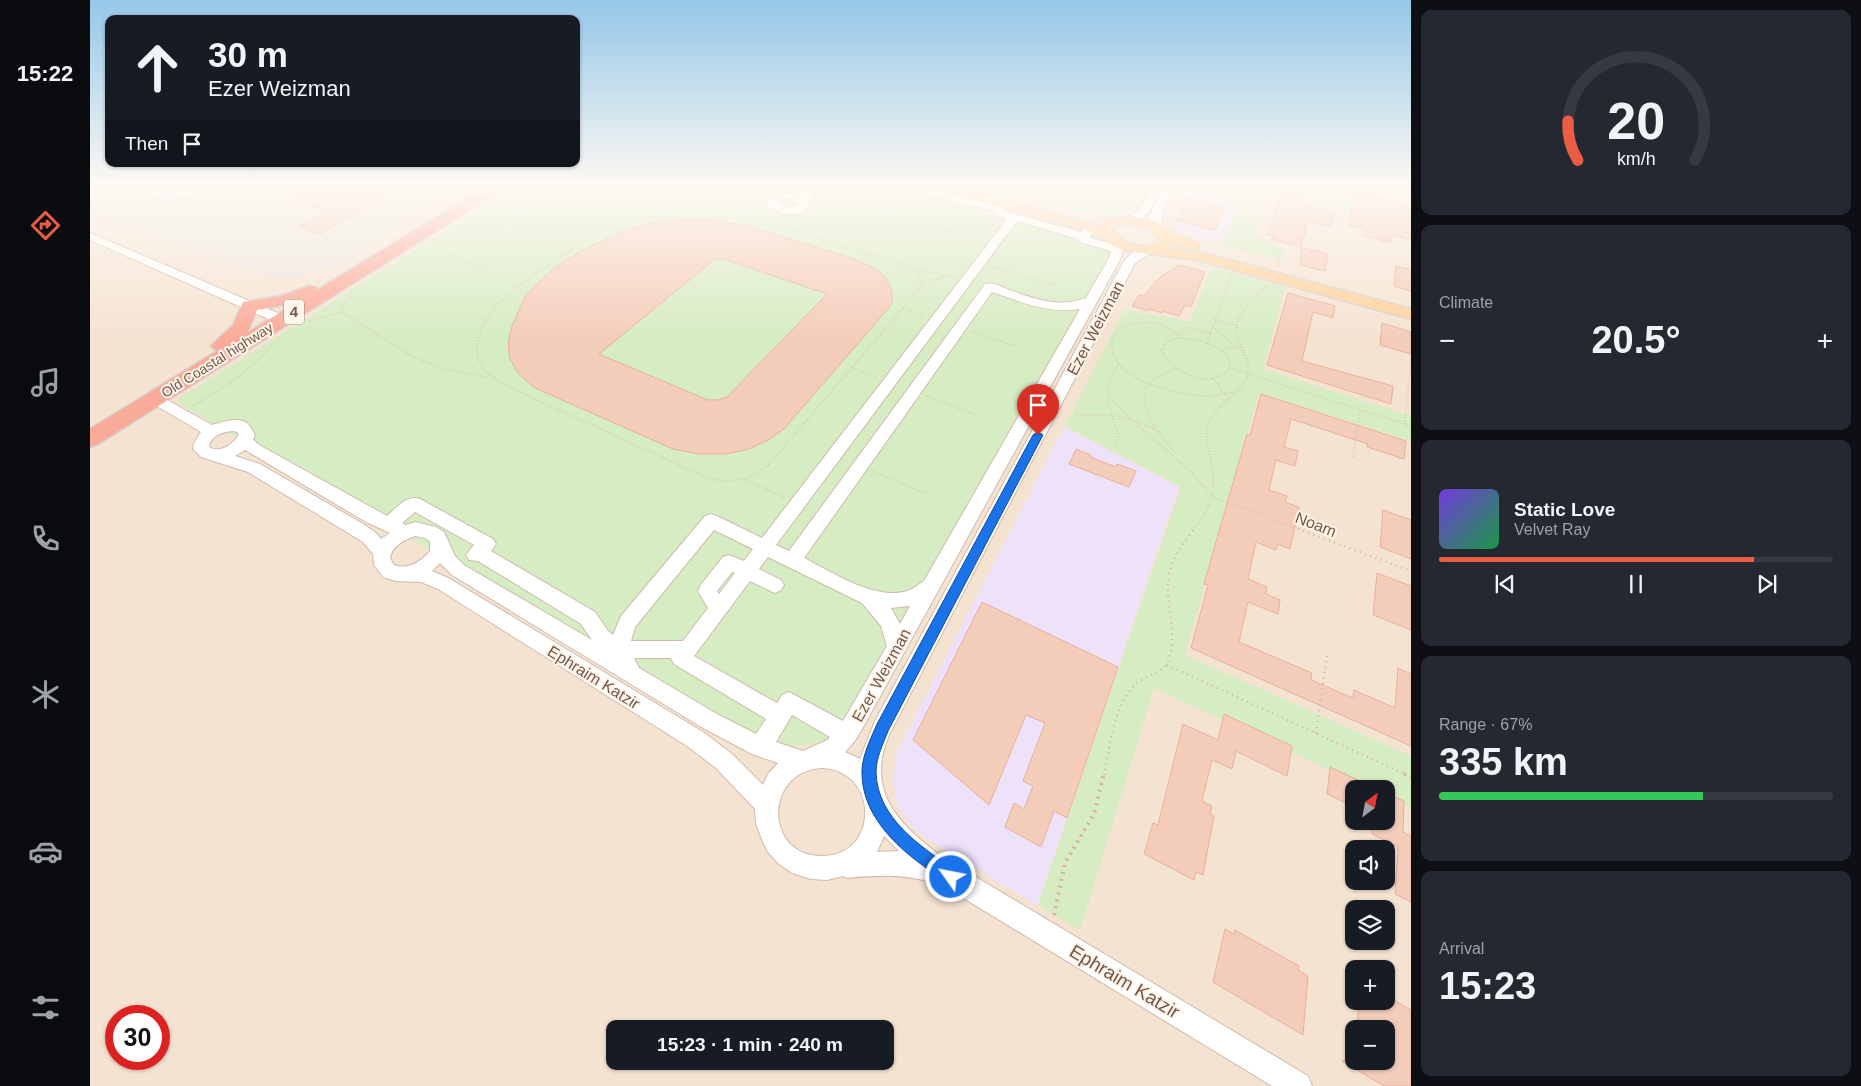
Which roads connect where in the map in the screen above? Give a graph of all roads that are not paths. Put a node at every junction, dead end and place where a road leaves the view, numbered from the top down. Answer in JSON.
{"nodes":[{"id":1,"x":92,"y":237,"type":"edge"},
{"id":2,"x":403,"y":237,"type":"edge"},
{"id":3,"x":418,"y":237,"type":"edge"},
{"id":4,"x":1000,"y":237,"type":"edge"},
{"id":5,"x":1101,"y":237,"type":"edge"},
{"id":6,"x":1111,"y":237,"type":"edge"},
{"id":7,"x":1164,"y":237,"type":"edge"},
{"id":8,"x":1172,"y":237,"type":"edge"},
{"id":9,"x":1113,"y":241,"type":"junction"},
{"id":10,"x":1150,"y":249,"type":"junction"},
{"id":11,"x":349,"y":269,"type":"junction"},
{"id":12,"x":1273,"y":271,"type":"junction"},
{"id":13,"x":1092,"y":300,"type":"junction"},
{"id":14,"x":1411,"y":304,"type":"edge"},
{"id":15,"x":250,"y":306,"type":"junction"},
{"id":16,"x":1048,"y":306,"type":"junction"},
{"id":17,"x":1411,"y":314,"type":"edge"},
{"id":18,"x":278,"y":325,"type":"junction"},
{"id":19,"x":1074,"y":332,"type":"junction"},
{"id":20,"x":204,"y":361,"type":"junction"},
{"id":21,"x":154,"y":399,"type":"junction"},
{"id":22,"x":90,"y":430,"type":"edge"},
{"id":23,"x":212,"y":432,"type":"junction"},
{"id":24,"x":90,"y":439,"type":"edge"},
{"id":25,"x":245,"y":440,"type":"junction"},
{"id":26,"x":215,"y":455,"type":"junction"},
{"id":27,"x":388,"y":525,"type":"junction"},
{"id":28,"x":405,"y":532,"type":"junction"},
{"id":29,"x":441,"y":545,"type":"junction"},
{"id":30,"x":765,"y":547,"type":"junction"},
{"id":31,"x":477,"y":552,"type":"junction"},
{"id":32,"x":382,"y":553,"type":"junction"},
{"id":33,"x":792,"y":561,"type":"junction"},
{"id":34,"x":458,"y":570,"type":"junction"},
{"id":35,"x":747,"y":571,"type":"junction"},
{"id":36,"x":406,"y":574,"type":"junction"},
{"id":37,"x":932,"y":584,"type":"junction"},
{"id":38,"x":775,"y":585,"type":"dead end"},
{"id":39,"x":869,"y":598,"type":"junction"},
{"id":40,"x":628,"y":622,"type":"junction"},
{"id":41,"x":601,"y":637,"type":"junction"},
{"id":42,"x":574,"y":640,"type":"junction"},
{"id":43,"x":897,"y":648,"type":"junction"},
{"id":44,"x":689,"y":649,"type":"junction"},
{"id":45,"x":621,"y":650,"type":"junction"},
{"id":46,"x":632,"y":674,"type":"junction"},
{"id":47,"x":780,"y":716,"type":"junction"},
{"id":48,"x":847,"y":735,"type":"junction"},
{"id":49,"x":760,"y":747,"type":"junction"},
{"id":50,"x":808,"y":759,"type":"junction"},
{"id":51,"x":874,"y":798,"type":"junction"},
{"id":52,"x":767,"y":805,"type":"junction"},
{"id":53,"x":839,"y":867,"type":"junction"},
{"id":54,"x":951,"y":877,"type":"junction"},
{"id":55,"x":1298,"y":1086,"type":"edge"}],
"edges":[{"from":1,"to":15,"type":"street"},
{"from":2,"to":11,"type":"highway","name":"Old Coastal highway","number":"4"},
{"from":3,"to":18,"type":"highway","name":"Old Coastal highway","number":"4"},
{"from":4,"to":30,"type":"street"},
{"from":5,"to":9,"type":"main road"},
{"from":6,"to":9,"type":"main road"},
{"from":7,"to":10,"type":"main road"},
{"from":8,"to":12,"type":"main road"},
{"from":9,"to":10,"type":"main road"},
{"from":9,"to":13,"type":"street","name":"Ezer Weizman"},
{"from":10,"to":12,"type":"main road"},
{"from":10,"to":51,"type":"street","name":"Ezer Weizman"},
{"from":11,"to":15,"type":"highway"},
{"from":11,"to":18,"type":"highway","name":"Old Coastal highway","number":"4"},
{"from":12,"to":14,"type":"main road"},
{"from":12,"to":17,"type":"main road"},
{"from":13,"to":16,"type":"street"},
{"from":13,"to":19,"type":"street","name":"Ezer Weizman"},
{"from":15,"to":18,"type":"street"},
{"from":15,"to":20,"type":"highway"},
{"from":16,"to":19,"type":"street"},
{"from":16,"to":33,"type":"street"},
{"from":18,"to":20,"type":"highway","name":"Old Coastal highway","number":"4"},
{"from":18,"to":21,"type":"highway","name":"Old Coastal highway","number":"4"},
{"from":19,"to":37,"type":"street","name":"Ezer Weizman"},
{"from":20,"to":22,"type":"highway","name":"Old Coastal highway","number":"4"},
{"from":21,"to":23,"type":"street"},
{"from":21,"to":24,"type":"highway","name":"Old Coastal highway","number":"4"},
{"from":23,"to":25,"type":"street"},
{"from":23,"to":26,"type":"street"},
{"from":25,"to":26,"type":"street"},
{"from":25,"to":27,"type":"street"},
{"from":26,"to":32,"type":"street"},
{"from":27,"to":28,"type":"street"},
{"from":27,"to":31,"type":"street"},
{"from":28,"to":29,"type":"street"},
{"from":28,"to":32,"type":"street"},
{"from":29,"to":34,"type":"street","name":"Ephraim Katzir"},
{"from":29,"to":36,"type":"street"},
{"from":30,"to":33,"type":"street"},
{"from":30,"to":35,"type":"street"},
{"from":30,"to":40,"type":"street"},
{"from":31,"to":34,"type":"street"},
{"from":31,"to":41,"type":"street"},
{"from":32,"to":36,"type":"street"},
{"from":33,"to":39,"type":"street"},
{"from":34,"to":42,"type":"street","name":"Ephraim Katzir"},
{"from":35,"to":38,"type":"street"},
{"from":35,"to":44,"type":"street"},
{"from":36,"to":52,"type":"street","name":"Ephraim Katzir"},
{"from":37,"to":39,"type":"street"},
{"from":37,"to":43,"type":"street","name":"Ezer Weizman"},
{"from":39,"to":43,"type":"street"},
{"from":40,"to":41,"type":"street"},
{"from":40,"to":45,"type":"street"},
{"from":41,"to":42,"type":"street"},
{"from":41,"to":45,"type":"street"},
{"from":42,"to":46,"type":"street","name":"Ephraim Katzir"},
{"from":43,"to":48,"type":"street","name":"Ezer Weizman"},
{"from":44,"to":45,"type":"street"},
{"from":44,"to":47,"type":"street"},
{"from":45,"to":46,"type":"street"},
{"from":46,"to":49,"type":"street","name":"Ephraim Katzir"},
{"from":47,"to":48,"type":"street"},
{"from":47,"to":49,"type":"street"},
{"from":48,"to":50,"type":"street","name":"Ezer Weizman"},
{"from":49,"to":50,"type":"street","name":"Ephraim Katzir"},
{"from":50,"to":51,"type":"street"},
{"from":50,"to":52,"type":"street"},
{"from":51,"to":53,"type":"street"},
{"from":51,"to":54,"type":"street","name":"Ephraim Katzir"},
{"from":52,"to":53,"type":"street"},
{"from":53,"to":54,"type":"street","name":"Ephraim Katzir"},
{"from":54,"to":55,"type":"street","name":"Ephraim Katzir"}]}
